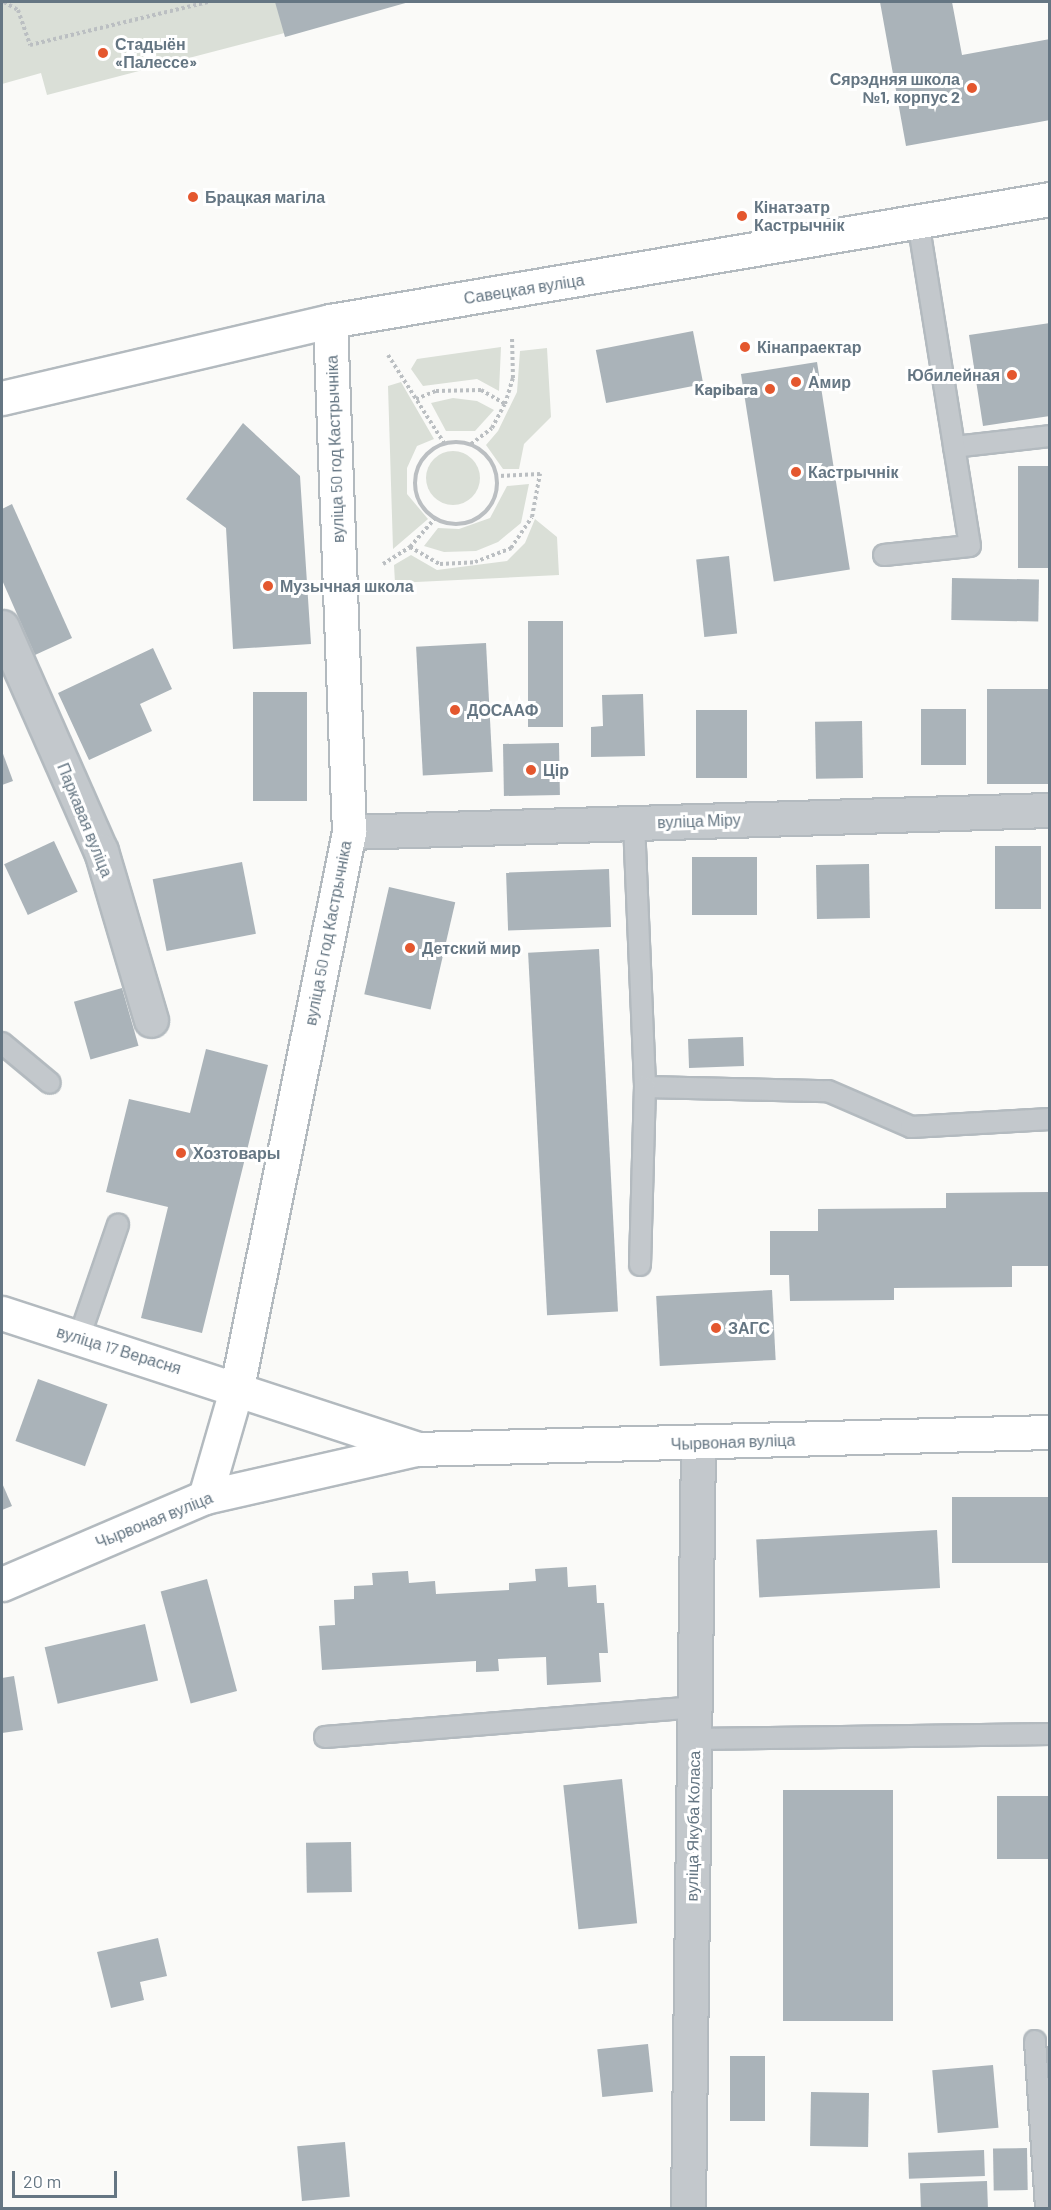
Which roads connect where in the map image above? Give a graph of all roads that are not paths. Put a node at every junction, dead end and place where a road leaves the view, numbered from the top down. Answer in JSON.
{"nodes":[{"id":1,"x":1050,"y":200,"type":"edge"},
{"id":2,"x":918,"y":222,"type":"junction"},
{"id":3,"x":330,"y":321,"type":"junction"},
{"id":4,"x":2,"y":398,"type":"edge"},
{"id":5,"x":1050,"y":436,"type":"edge"},
{"id":6,"x":954,"y":447,"type":"junction"},
{"id":7,"x":884,"y":555,"type":"dead end"},
{"id":8,"x":2,"y":627,"type":"edge"},
{"id":9,"x":1050,"y":810,"type":"edge"},
{"id":10,"x":634,"y":823,"type":"junction"},
{"id":11,"x":349,"y":832,"type":"junction"},
{"id":12,"x":151,"y":1020,"type":"dead end"},
{"id":13,"x":2,"y":1043,"type":"edge"},
{"id":14,"x":50,"y":1083,"type":"dead end"},
{"id":15,"x":645,"y":1087,"type":"junction"},
{"id":16,"x":1050,"y":1119,"type":"edge"},
{"id":17,"x":118,"y":1225,"type":"dead end"},
{"id":18,"x":640,"y":1265,"type":"dead end"},
{"id":19,"x":2,"y":1313,"type":"edge"},
{"id":20,"x":79,"y":1338,"type":"junction"},
{"id":21,"x":237,"y":1387,"type":"junction"},
{"id":22,"x":1050,"y":1432,"type":"edge"},
{"id":23,"x":698,"y":1443,"type":"junction"},
{"id":24,"x":417,"y":1449,"type":"junction"},
{"id":25,"x":205,"y":1497,"type":"junction"},
{"id":26,"x":2,"y":1584,"type":"edge"},
{"id":27,"x":694,"y":1707,"type":"junction"},
{"id":28,"x":1050,"y":1734,"type":"edge"},
{"id":29,"x":325,"y":1737,"type":"dead end"},
{"id":30,"x":694,"y":1739,"type":"junction"},
{"id":31,"x":1035,"y":2041,"type":"dead end"},
{"id":32,"x":688,"y":2208,"type":"edge"},
{"id":33,"x":1046,"y":2208,"type":"edge"}],
"edges":[{"from":1,"to":2,"type":"street","name":"Савецкая вуліца"},
{"from":2,"to":3,"type":"street","name":"Савецкая вуліца"},
{"from":2,"to":6,"type":"lane"},
{"from":3,"to":4,"type":"street","name":"Савецкая вуліца"},
{"from":3,"to":11,"type":"street","name":"вуліца 50 год Кастрычніка"},
{"from":5,"to":6,"type":"lane"},
{"from":6,"to":7,"type":"lane"},
{"from":8,"to":12,"type":"street","name":"Паркавая вуліца"},
{"from":9,"to":10,"type":"street","name":"вуліца Міру"},
{"from":10,"to":11,"type":"street","name":"вуліца Міру"},
{"from":10,"to":15,"type":"lane"},
{"from":11,"to":21,"type":"street","name":"вуліца 50 год Кастрычніка"},
{"from":13,"to":14,"type":"lane"},
{"from":15,"to":16,"type":"lane"},
{"from":15,"to":18,"type":"lane"},
{"from":17,"to":20,"type":"lane"},
{"from":19,"to":20,"type":"street","name":"вуліца 17 Верасня"},
{"from":20,"to":21,"type":"street","name":"вуліца 17 Верасня"},
{"from":21,"to":24,"type":"street","name":"Чырвоная вуліца"},
{"from":21,"to":25,"type":"street","name":"вуліца 50 год Кастрычніка"},
{"from":22,"to":23,"type":"street","name":"Чырвоная вуліца"},
{"from":23,"to":24,"type":"street","name":"Чырвоная вуліца"},
{"from":23,"to":27,"type":"street","name":"вуліца Якуба Коласа"},
{"from":24,"to":25,"type":"street","name":"Чырвоная вуліца"},
{"from":25,"to":26,"type":"street","name":"Чырвоная вуліца"},
{"from":27,"to":29,"type":"lane"},
{"from":27,"to":30,"type":"street","name":"вуліца Якуба Коласа"},
{"from":28,"to":30,"type":"lane"},
{"from":30,"to":32,"type":"street","name":"вуліца Якуба Коласа"},
{"from":31,"to":33,"type":"lane"}]}
